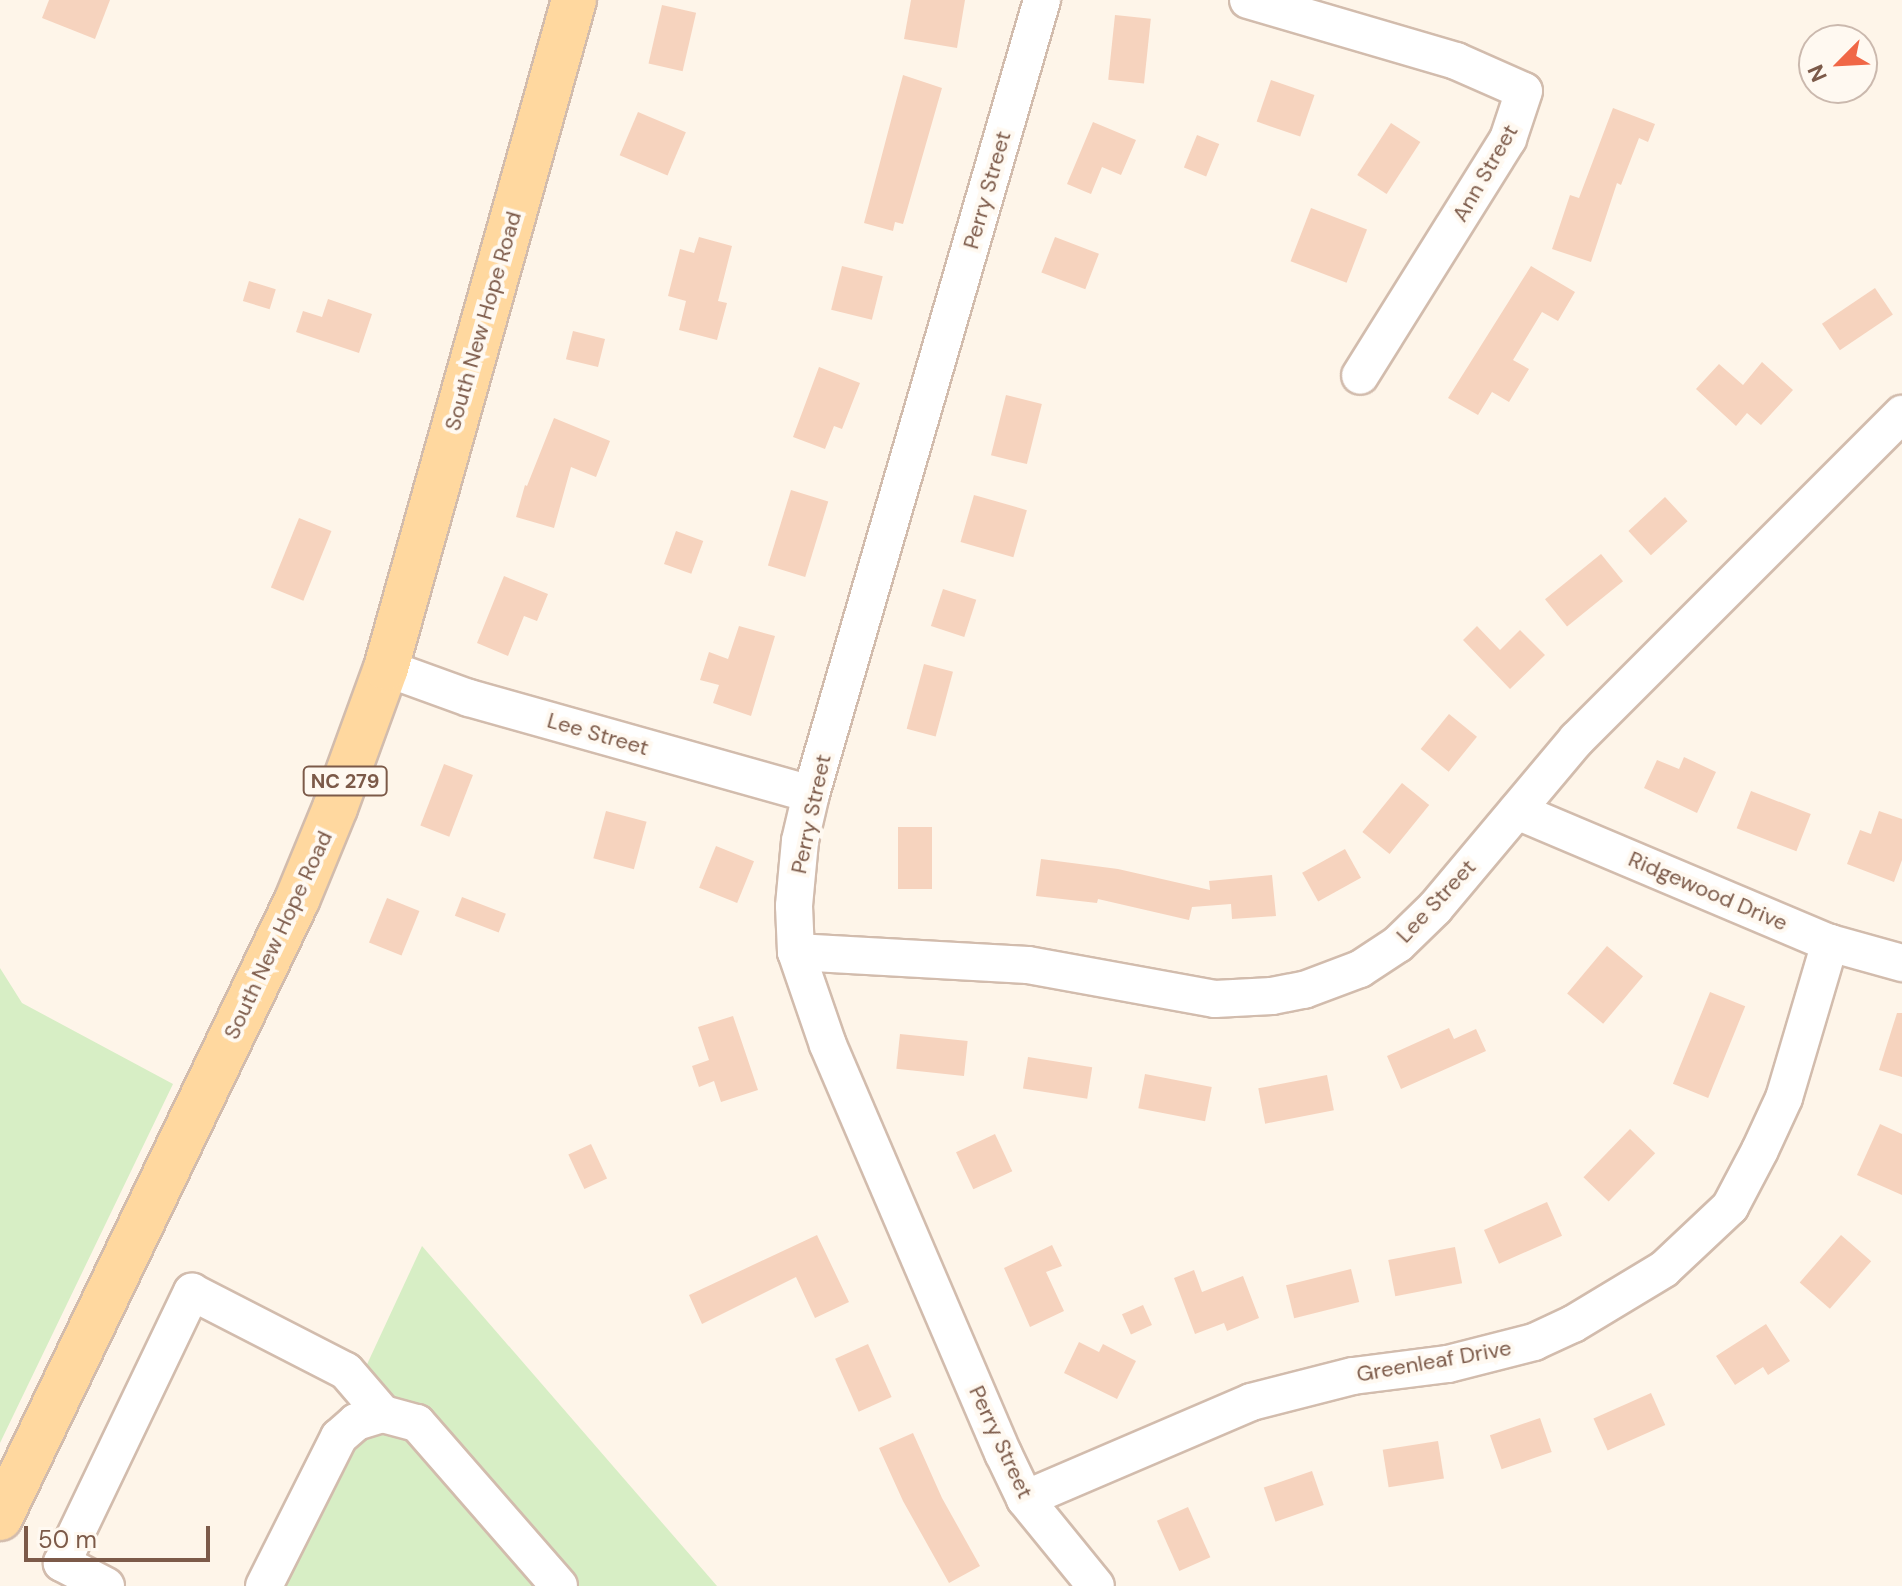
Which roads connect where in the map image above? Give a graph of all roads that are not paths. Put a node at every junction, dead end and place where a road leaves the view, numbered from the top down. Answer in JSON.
{"nodes":[{"id":1,"x":574,"y":0,"type":"edge"},
{"id":2,"x":1042,"y":0,"type":"edge"},
{"id":3,"x":1248,"y":0,"type":"edge"},
{"id":4,"x":1360,"y":376,"type":"dead end"},
{"id":5,"x":1902,"y":414,"type":"edge"},
{"id":6,"x":386,"y":668,"type":"junction"},
{"id":7,"x":811,"y":794,"type":"junction"},
{"id":8,"x":1517,"y":811,"type":"junction"},
{"id":9,"x":1830,"y":943,"type":"junction"},
{"id":10,"x":796,"y":952,"type":"junction"},
{"id":11,"x":1902,"y":963,"type":"edge"},
{"id":12,"x":383,"y":1414,"type":"junction"},
{"id":13,"x":1025,"y":1499,"type":"junction"},
{"id":14,"x":0,"y":1518,"type":"edge"},
{"id":15,"x":106,"y":1586,"type":"edge"},
{"id":16,"x":264,"y":1586,"type":"edge"},
{"id":17,"x":559,"y":1586,"type":"edge"},
{"id":18,"x":1096,"y":1586,"type":"edge"}],
"edges":[{"from":1,"to":6,"type":"main road","name":"South New Hope Road","number":"NC 279"},
{"from":2,"to":7,"type":"street","name":"Perry Street"},
{"from":3,"to":4,"type":"street","name":"Ann Street"},
{"from":5,"to":8,"type":"street","name":"Lee Street"},
{"from":6,"to":7,"type":"street","name":"Lee Street"},
{"from":6,"to":14,"type":"main road","name":"South New Hope Road","number":"NC 279"},
{"from":7,"to":10,"type":"street","name":"Perry Street"},
{"from":8,"to":9,"type":"street","name":"Ridgewood Drive"},
{"from":8,"to":10,"type":"street","name":"Lee Street"},
{"from":9,"to":11,"type":"street","name":"Ridgewood Drive"},
{"from":9,"to":13,"type":"street","name":"Greenleaf Drive"},
{"from":10,"to":13,"type":"street","name":"Perry Street"},
{"from":12,"to":15,"type":"street"},
{"from":12,"to":16,"type":"street"},
{"from":12,"to":17,"type":"street"},
{"from":13,"to":18,"type":"street","name":"Perry Street"}]}
